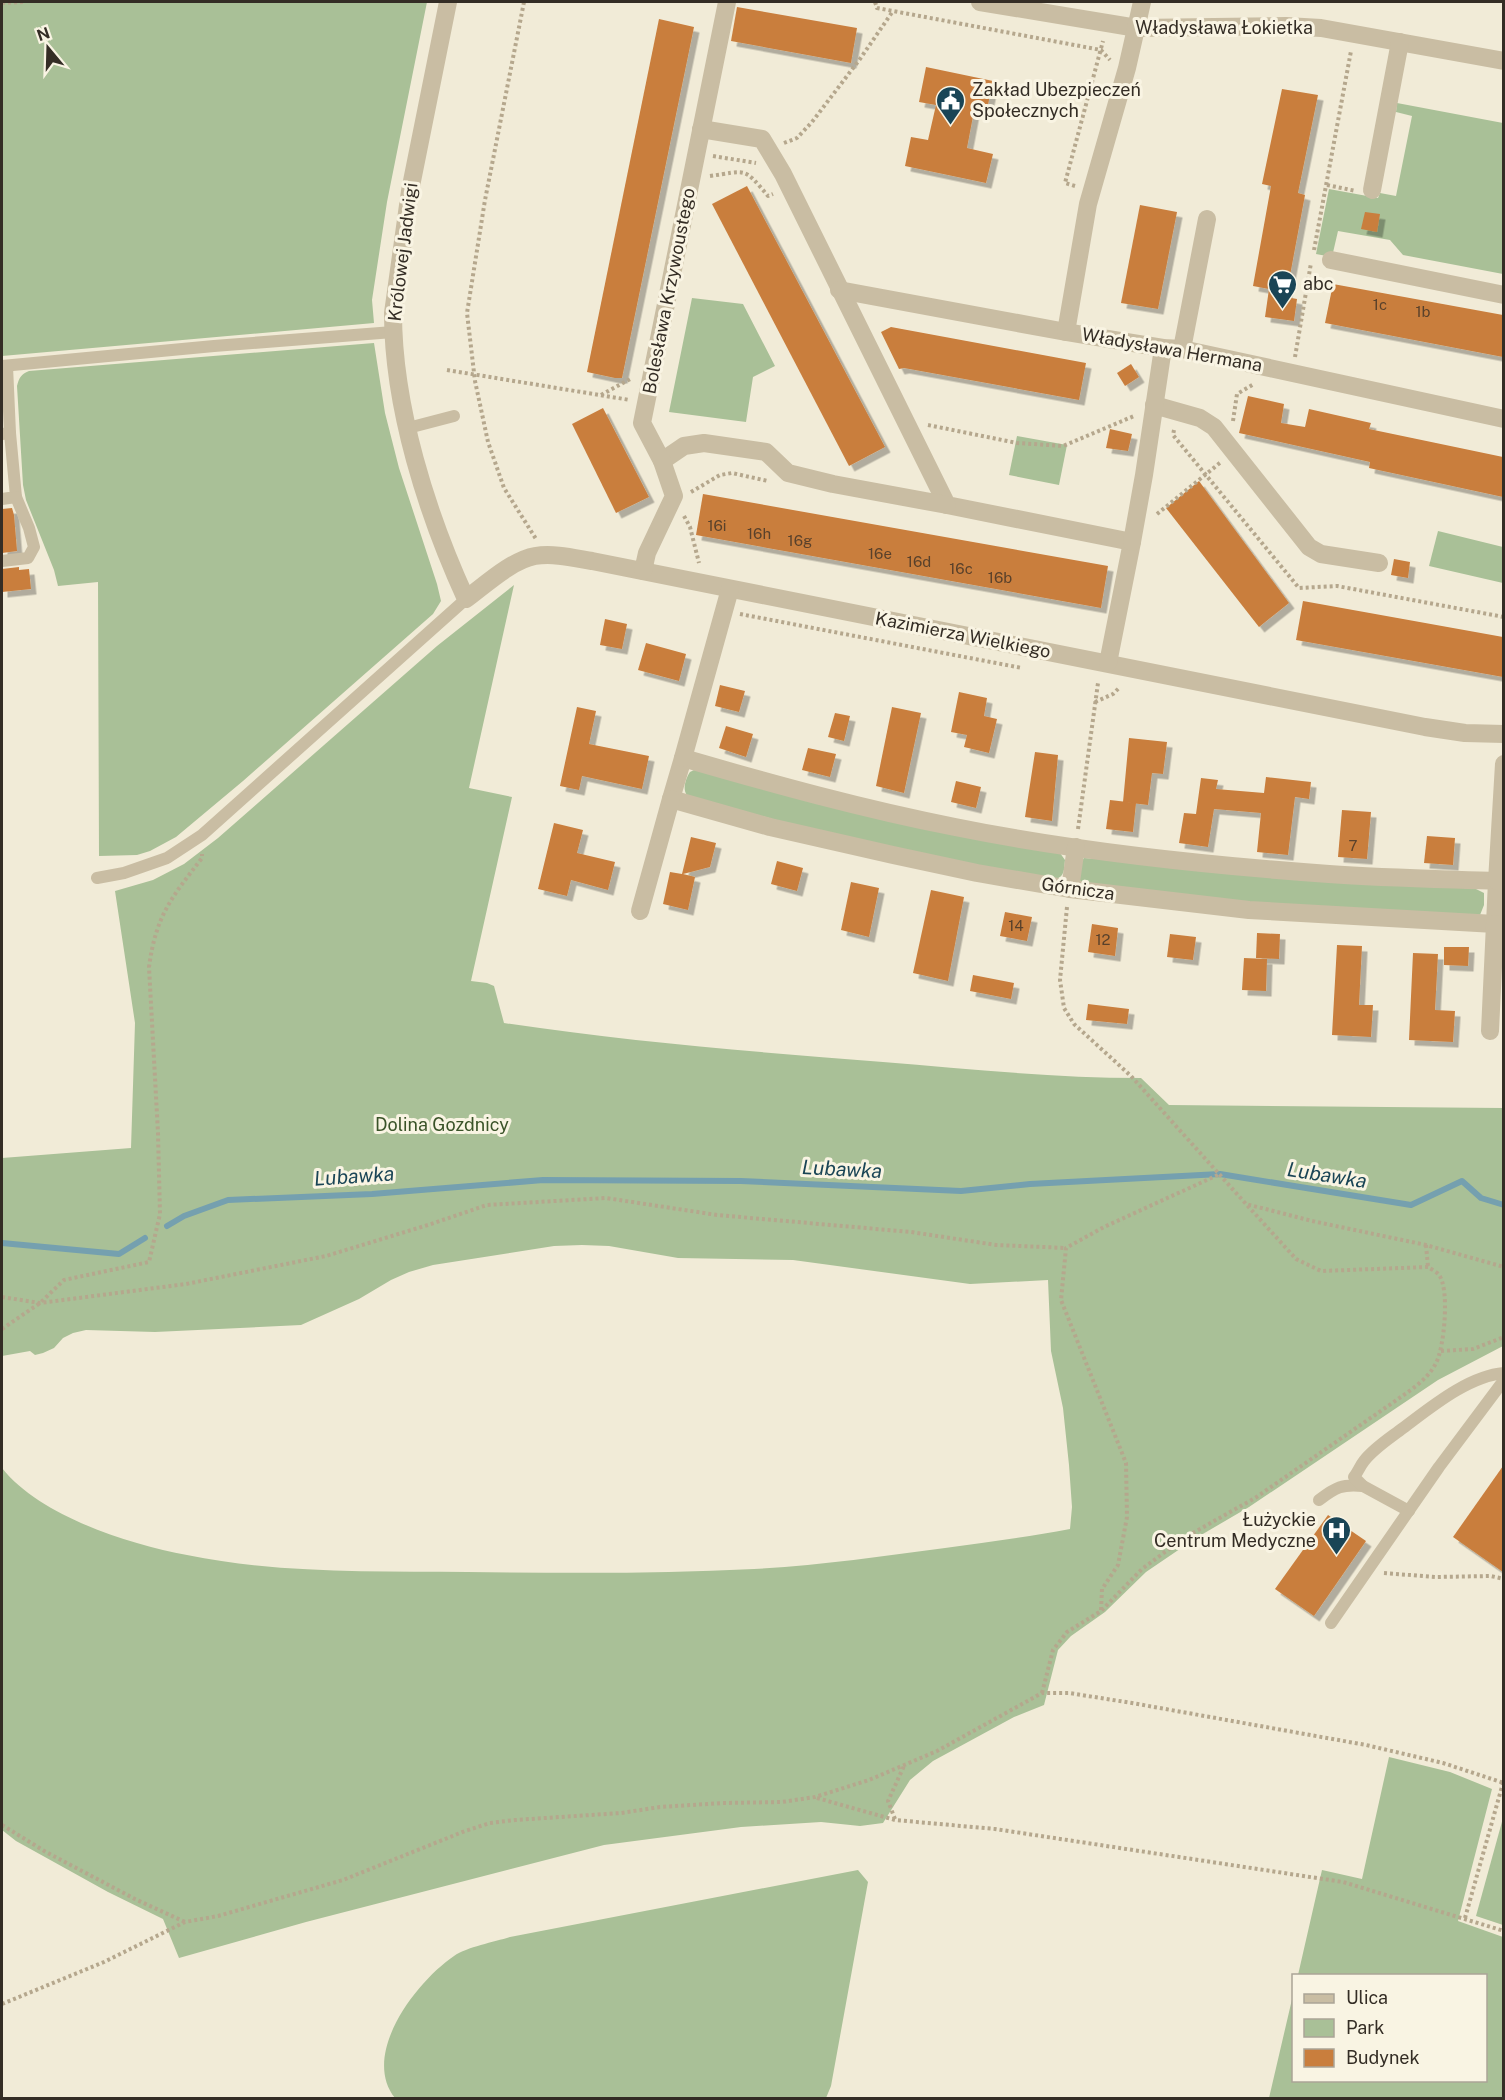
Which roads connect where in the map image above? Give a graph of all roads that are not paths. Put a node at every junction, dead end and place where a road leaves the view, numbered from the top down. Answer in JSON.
{"nodes":[{"id":1,"x":448,"y":2,"type":"edge"},
{"id":2,"x":727,"y":2,"type":"edge"},
{"id":3,"x":980,"y":2,"type":"edge"},
{"id":4,"x":1142,"y":2,"type":"edge"},
{"id":5,"x":1137,"y":28,"type":"junction"},
{"id":6,"x":1400,"y":42,"type":"junction"},
{"id":7,"x":1503,"y":61,"type":"edge"},
{"id":8,"x":701,"y":129,"type":"junction"},
{"id":9,"x":1372,"y":190,"type":"dead end"},
{"id":10,"x":1207,"y":219,"type":"dead end"},
{"id":11,"x":1331,"y":260,"type":"dead end"},
{"id":12,"x":839,"y":290,"type":"junction"},
{"id":13,"x":1503,"y":295,"type":"edge"},
{"id":14,"x":393,"y":332,"type":"junction"},
{"id":15,"x":1066,"y":332,"type":"junction"},
{"id":16,"x":1163,"y":348,"type":"junction"},
{"id":17,"x":1182,"y":349,"type":"junction"},
{"id":18,"x":4,"y":366,"type":"edge"},
{"id":19,"x":1153,"y":409,"type":"junction"},
{"id":20,"x":454,"y":416,"type":"dead end"},
{"id":21,"x":1503,"y":419,"type":"edge"},
{"id":22,"x":408,"y":428,"type":"junction"},
{"id":23,"x":6,"y":433,"type":"edge"},
{"id":24,"x":662,"y":461,"type":"junction"},
{"id":25,"x":16,"y":497,"type":"junction"},
{"id":26,"x":2,"y":499,"type":"edge"},
{"id":27,"x":947,"y":504,"type":"junction"},
{"id":28,"x":1132,"y":542,"type":"junction"},
{"id":29,"x":2,"y":561,"type":"edge"},
{"id":30,"x":1379,"y":563,"type":"dead end"},
{"id":31,"x":643,"y":571,"type":"junction"},
{"id":32,"x":730,"y":589,"type":"junction"},
{"id":33,"x":466,"y":599,"type":"junction"},
{"id":34,"x":1108,"y":663,"type":"junction"},
{"id":35,"x":1503,"y":734,"type":"edge"},
{"id":36,"x":682,"y":758,"type":"junction"},
{"id":37,"x":1503,"y":764,"type":"edge"},
{"id":38,"x":670,"y":799,"type":"junction"},
{"id":39,"x":1076,"y":847,"type":"junction"},
{"id":40,"x":97,"y":878,"type":"dead end"},
{"id":41,"x":1497,"y":881,"type":"junction"},
{"id":42,"x":1070,"y":889,"type":"junction"},
{"id":43,"x":639,"y":911,"type":"dead end"},
{"id":44,"x":1495,"y":924,"type":"junction"},
{"id":45,"x":1490,"y":1031,"type":"dead end"},
{"id":46,"x":1503,"y":1373,"type":"edge"},
{"id":47,"x":1503,"y":1380,"type":"edge"},
{"id":48,"x":1363,"y":1486,"type":"junction"},
{"id":49,"x":1319,"y":1500,"type":"dead end"},
{"id":50,"x":1409,"y":1511,"type":"junction"},
{"id":51,"x":1331,"y":1623,"type":"dead end"}],
"edges":[{"from":1,"to":14,"type":"street","name":"Królowej Jadwigi"},
{"from":2,"to":8,"type":"street","name":"Bolesława Krzywoustego"},
{"from":3,"to":5,"type":"street","name":"Władysława Łokietka"},
{"from":4,"to":5,"type":"street"},
{"from":5,"to":6,"type":"street","name":"Władysława Łokietka"},
{"from":5,"to":15,"type":"street"},
{"from":6,"to":7,"type":"street","name":"Władysława Łokietka"},
{"from":6,"to":9,"type":"street"},
{"from":8,"to":12,"type":"street"},
{"from":8,"to":24,"type":"street","name":"Bolesława Krzywoustego"},
{"from":10,"to":17,"type":"street"},
{"from":11,"to":13,"type":"street"},
{"from":12,"to":15,"type":"street","name":"Władysława Hermana"},
{"from":12,"to":27,"type":"street"},
{"from":14,"to":18,"type":"lane"},
{"from":14,"to":22,"type":"street","name":"Królowej Jadwigi"},
{"from":15,"to":16,"type":"street","name":"Władysława Hermana"},
{"from":16,"to":17,"type":"street","name":"Władysława Hermana"},
{"from":16,"to":19,"type":"street"},
{"from":17,"to":21,"type":"street","name":"Władysława Hermana"},
{"from":18,"to":23,"type":"lane"},
{"from":19,"to":28,"type":"street"},
{"from":19,"to":30,"type":"street"},
{"from":20,"to":22,"type":"lane"},
{"from":22,"to":33,"type":"street","name":"Królowej Jadwigi"},
{"from":23,"to":25,"type":"lane"},
{"from":24,"to":27,"type":"street"},
{"from":24,"to":31,"type":"street","name":"Bolesława Krzywoustego"},
{"from":25,"to":26,"type":"lane"},
{"from":25,"to":29,"type":"lane"},
{"from":27,"to":28,"type":"street"},
{"from":28,"to":34,"type":"street"},
{"from":31,"to":32,"type":"street","name":"Kazimierza Wielkiego"},
{"from":31,"to":33,"type":"street","name":"Kazimierza Wielkiego"},
{"from":32,"to":34,"type":"street","name":"Kazimierza Wielkiego"},
{"from":32,"to":36,"type":"street"},
{"from":33,"to":40,"type":"lane"},
{"from":34,"to":35,"type":"street","name":"Kazimierza Wielkiego"},
{"from":36,"to":38,"type":"street"},
{"from":36,"to":39,"type":"street"},
{"from":37,"to":41,"type":"street"},
{"from":38,"to":42,"type":"street","name":"Górnicza"},
{"from":38,"to":43,"type":"street"},
{"from":39,"to":41,"type":"street"},
{"from":39,"to":42,"type":"street"},
{"from":41,"to":44,"type":"street"},
{"from":42,"to":44,"type":"street","name":"Górnicza"},
{"from":44,"to":45,"type":"street"},
{"from":46,"to":48,"type":"lane"},
{"from":47,"to":50,"type":"lane"},
{"from":48,"to":49,"type":"lane"},
{"from":48,"to":50,"type":"lane"},
{"from":50,"to":51,"type":"lane"}]}
